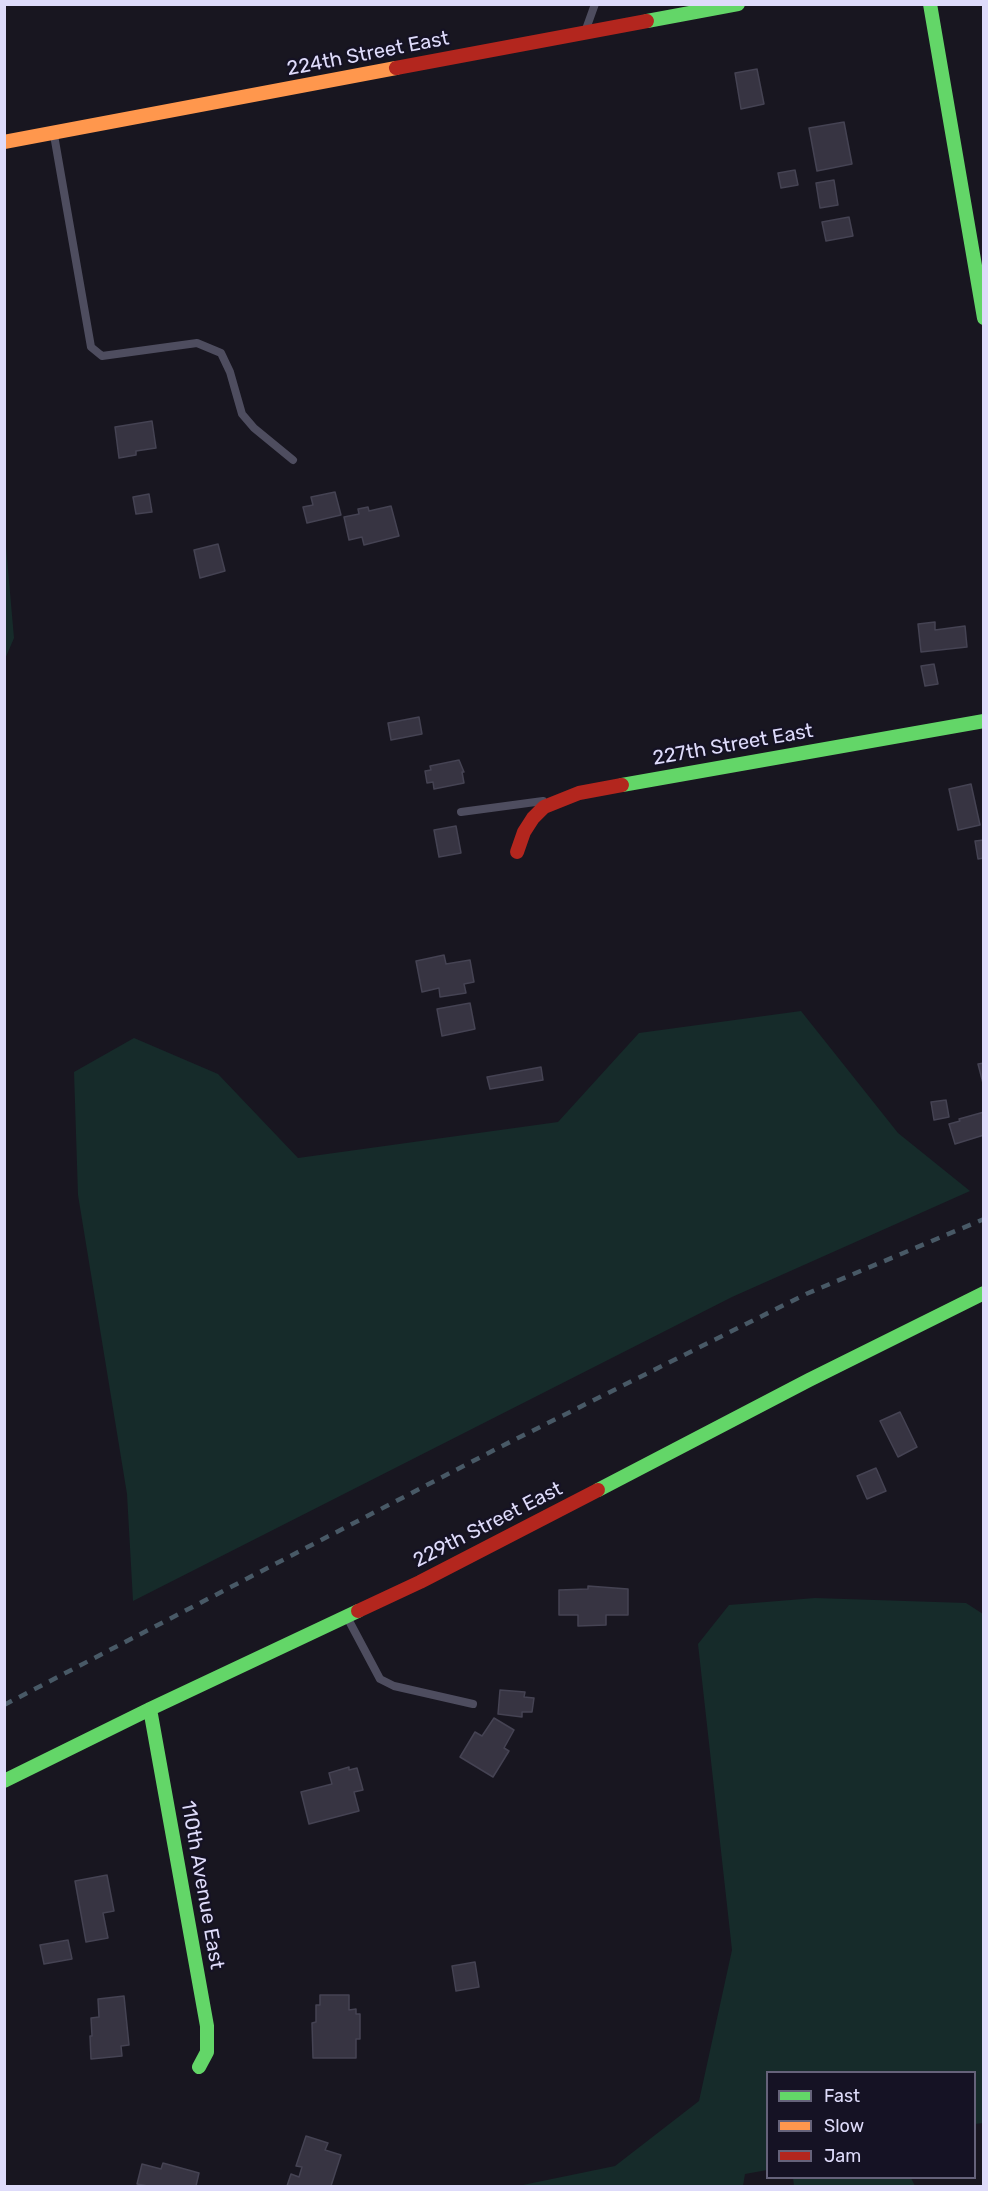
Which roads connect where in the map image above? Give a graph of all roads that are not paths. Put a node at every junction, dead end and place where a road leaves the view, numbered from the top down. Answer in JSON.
{"nodes":[{"id":1,"x":595,"y":4,"type":"edge"},
{"id":2,"x":738,"y":4,"type":"edge"},
{"id":3,"x":930,"y":4,"type":"edge"},
{"id":4,"x":585,"y":33,"type":"junction"},
{"id":5,"x":54,"y":133,"type":"junction"},
{"id":6,"x":4,"y":142,"type":"edge"},
{"id":7,"x":984,"y":318,"type":"edge"},
{"id":8,"x":293,"y":460,"type":"dead end"},
{"id":9,"x":984,"y":721,"type":"edge"},
{"id":10,"x":562,"y":799,"type":"junction"},
{"id":11,"x":461,"y":812,"type":"dead end"},
{"id":12,"x":517,"y":852,"type":"dead end"},
{"id":13,"x":984,"y":1293,"type":"edge"},
{"id":14,"x":346,"y":1616,"type":"junction"},
{"id":15,"x":473,"y":1704,"type":"dead end"},
{"id":16,"x":150,"y":1709,"type":"junction"},
{"id":17,"x":4,"y":1781,"type":"edge"},
{"id":18,"x":199,"y":2067,"type":"dead end"}],
"edges":[{"from":1,"to":4,"type":"lane"},
{"from":2,"to":4,"type":"street","name":"224th Street East"},
{"from":3,"to":7,"type":"street"},
{"from":4,"to":5,"type":"street","name":"224th Street East"},
{"from":5,"to":6,"type":"street","name":"224th Street East"},
{"from":5,"to":8,"type":"lane"},
{"from":9,"to":10,"type":"street","name":"227th Street East"},
{"from":10,"to":11,"type":"lane"},
{"from":10,"to":12,"type":"street","name":"227th Street East"},
{"from":13,"to":14,"type":"street","name":"229th Street East"},
{"from":14,"to":15,"type":"lane"},
{"from":14,"to":16,"type":"street","name":"229th Street East"},
{"from":16,"to":17,"type":"street","name":"229th Street East"},
{"from":16,"to":18,"type":"street","name":"110th Avenue East"}]}
